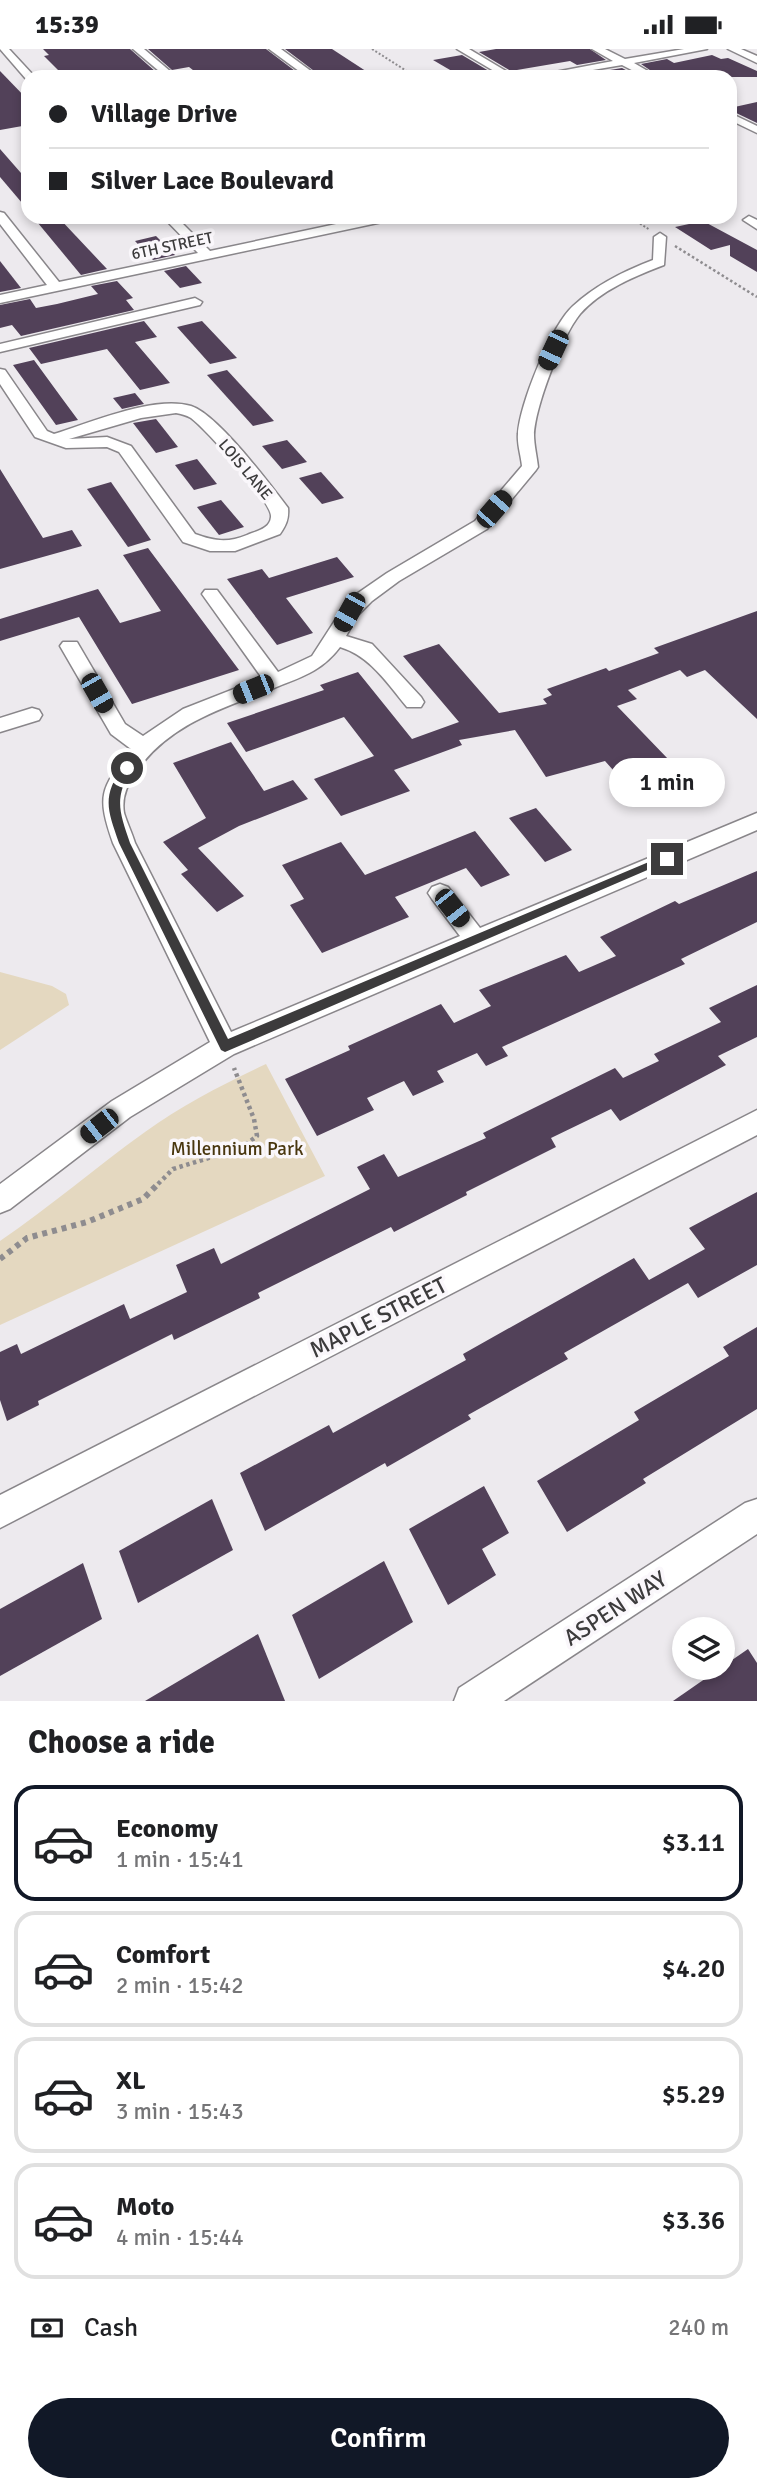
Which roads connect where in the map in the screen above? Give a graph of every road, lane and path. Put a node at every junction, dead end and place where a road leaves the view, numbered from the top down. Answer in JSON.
{"nodes":[{"id":1,"x":1,"y":49,"type":"edge"},
{"id":2,"x":138,"y":49,"type":"edge"},
{"id":3,"x":274,"y":49,"type":"edge"},
{"id":4,"x":372,"y":49,"type":"edge"},
{"id":5,"x":462,"y":49,"type":"edge"},
{"id":6,"x":597,"y":49,"type":"edge"},
{"id":7,"x":702,"y":49,"type":"edge"},
{"id":8,"x":733,"y":49,"type":"edge"},
{"id":9,"x":757,"y":60,"type":"edge"},
{"id":10,"x":623,"y":62,"type":"junction"},
{"id":11,"x":23,"y":70,"type":"edge"},
{"id":12,"x":164,"y":70,"type":"edge"},
{"id":13,"x":304,"y":70,"type":"edge"},
{"id":14,"x":405,"y":70,"type":"edge"},
{"id":15,"x":499,"y":70,"type":"edge"},
{"id":16,"x":576,"y":70,"type":"edge"},
{"id":17,"x":639,"y":70,"type":"edge"},
{"id":18,"x":737,"y":120,"type":"edge"},
{"id":19,"x":757,"y":130,"type":"edge"},
{"id":20,"x":0,"y":216,"type":"edge"},
{"id":21,"x":176,"y":224,"type":"edge"},
{"id":22,"x":334,"y":224,"type":"edge"},
{"id":23,"x":640,"y":224,"type":"edge"},
{"id":24,"x":660,"y":237,"type":"junction"},
{"id":25,"x":208,"y":256,"type":"junction"},
{"id":26,"x":56,"y":288,"type":"junction"},
{"id":27,"x":757,"y":297,"type":"edge"},
{"id":28,"x":0,"y":299,"type":"edge"},
{"id":29,"x":195,"y":302,"type":"dead end"},
{"id":30,"x":0,"y":348,"type":"edge"},
{"id":31,"x":0,"y":373,"type":"edge"},
{"id":32,"x":52,"y":439,"type":"junction"},
{"id":33,"x":211,"y":594,"type":"dead end"},
{"id":34,"x":335,"y":639,"type":"junction"},
{"id":35,"x":70,"y":646,"type":"dead end"},
{"id":36,"x":274,"y":681,"type":"junction"},
{"id":37,"x":414,"y":702,"type":"dead end"},
{"id":38,"x":32,"y":715,"type":"dead end"},
{"id":39,"x":0,"y":725,"type":"edge"},
{"id":40,"x":143,"y":747,"type":"junction"},
{"id":41,"x":757,"y":821,"type":"edge"},
{"id":42,"x":440,"y":893,"type":"dead end"},
{"id":43,"x":476,"y":940,"type":"junction"},
{"id":44,"x":225,"y":1046,"type":"junction"},
{"id":45,"x":757,"y":1122,"type":"edge"},
{"id":46,"x":0,"y":1200,"type":"edge"},
{"id":47,"x":0,"y":1259,"type":"edge"},
{"id":48,"x":0,"y":1512,"type":"edge"},
{"id":49,"x":757,"y":1515,"type":"edge"},
{"id":50,"x":472,"y":1701,"type":"edge"}],
"edges":[{"from":1,"to":11,"type":"street"},
{"from":2,"to":12,"type":"street"},
{"from":3,"to":13,"type":"street"},
{"from":4,"to":14,"type":"path"},
{"from":5,"to":15,"type":"street"},
{"from":6,"to":10,"type":"street"},
{"from":7,"to":10,"type":"street"},
{"from":8,"to":9,"type":"street"},
{"from":10,"to":16,"type":"street"},
{"from":10,"to":17,"type":"street"},
{"from":18,"to":19,"type":"street"},
{"from":20,"to":26,"type":"street"},
{"from":21,"to":25,"type":"street"},
{"from":22,"to":25,"type":"street","name":"6TH STREET"},
{"from":23,"to":24,"type":"path"},
{"from":24,"to":27,"type":"path"},
{"from":24,"to":34,"type":"street"},
{"from":25,"to":26,"type":"street","name":"6TH STREET"},
{"from":26,"to":28,"type":"street","name":"6TH STREET"},
{"from":29,"to":30,"type":"street"},
{"from":31,"to":32,"type":"street"},
{"from":32,"to":32,"type":"street","name":"LOIS LANE"},
{"from":33,"to":36,"type":"street"},
{"from":34,"to":36,"type":"street"},
{"from":34,"to":37,"type":"street"},
{"from":35,"to":40,"type":"street"},
{"from":36,"to":40,"type":"street"},
{"from":38,"to":39,"type":"street"},
{"from":40,"to":44,"type":"street"},
{"from":41,"to":43,"type":"street"},
{"from":42,"to":43,"type":"street"},
{"from":43,"to":44,"type":"street"},
{"from":44,"to":46,"type":"street"},
{"from":44,"to":47,"type":"path"},
{"from":45,"to":48,"type":"street","name":"MAPLE STREET"},
{"from":49,"to":50,"type":"street","name":"ASPEN WAY"}]}
